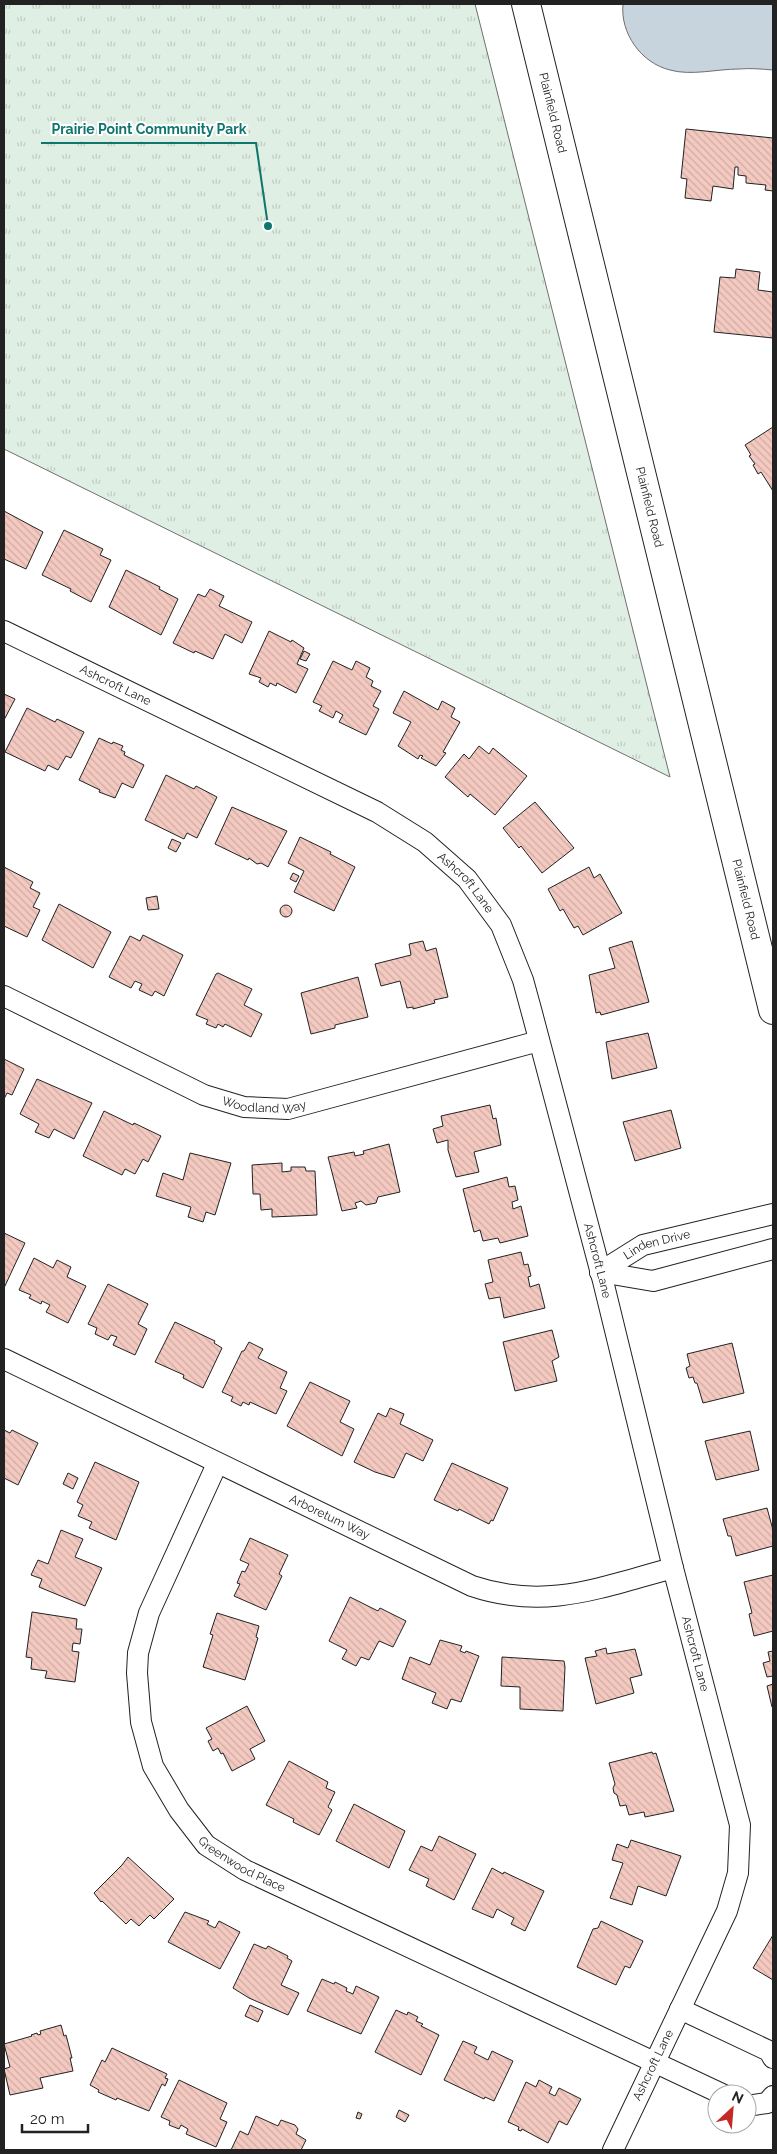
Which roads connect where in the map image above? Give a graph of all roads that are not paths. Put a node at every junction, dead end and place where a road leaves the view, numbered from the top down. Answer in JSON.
{"nodes":[{"id":1,"x":526,"y":4,"type":"edge"},
{"id":2,"x":4,"y":631,"type":"edge"},
{"id":3,"x":4,"y":996,"type":"edge"},
{"id":4,"x":773,"y":1010,"type":"edge"},
{"id":5,"x":539,"y":1040,"type":"junction"},
{"id":6,"x":773,"y":1214,"type":"edge"},
{"id":7,"x":773,"y":1249,"type":"edge"},
{"id":8,"x":600,"y":1272,"type":"junction"},
{"id":9,"x":4,"y":1359,"type":"edge"},
{"id":10,"x":217,"y":1464,"type":"junction"},
{"id":11,"x":673,"y":1568,"type":"junction"},
{"id":12,"x":680,"y":2009,"type":"junction"},
{"id":13,"x":773,"y":2058,"type":"edge"},
{"id":14,"x":654,"y":2063,"type":"junction"},
{"id":15,"x":707,"y":2087,"type":"edge"},
{"id":16,"x":773,"y":2096,"type":"edge"},
{"id":17,"x":757,"y":2104,"type":"edge"},
{"id":18,"x":613,"y":2150,"type":"edge"}],
"edges":[{"from":1,"to":4,"type":"main road","name":"Plainfield Road"},
{"from":2,"to":5,"type":"street","name":"Ashcroft Lane"},
{"from":3,"to":5,"type":"street","name":"Woodland Way"},
{"from":5,"to":8,"type":"street","name":"Ashcroft Lane"},
{"from":6,"to":8,"type":"street","name":"Linden Drive"},
{"from":7,"to":8,"type":"street","name":"Linden Drive"},
{"from":8,"to":11,"type":"street","name":"Ashcroft Lane"},
{"from":9,"to":10,"type":"street","name":"Arboretum Way"},
{"from":10,"to":11,"type":"street","name":"Arboretum Way"},
{"from":10,"to":14,"type":"street","name":"Greenwood Place"},
{"from":11,"to":12,"type":"street","name":"Ashcroft Lane"},
{"from":12,"to":13,"type":"street"},
{"from":12,"to":14,"type":"street","name":"Ashcroft Lane"},
{"from":14,"to":15,"type":"street","name":"Greenwood Place"},
{"from":14,"to":18,"type":"street","name":"Ashcroft Lane"},
{"from":16,"to":17,"type":"street"}]}
